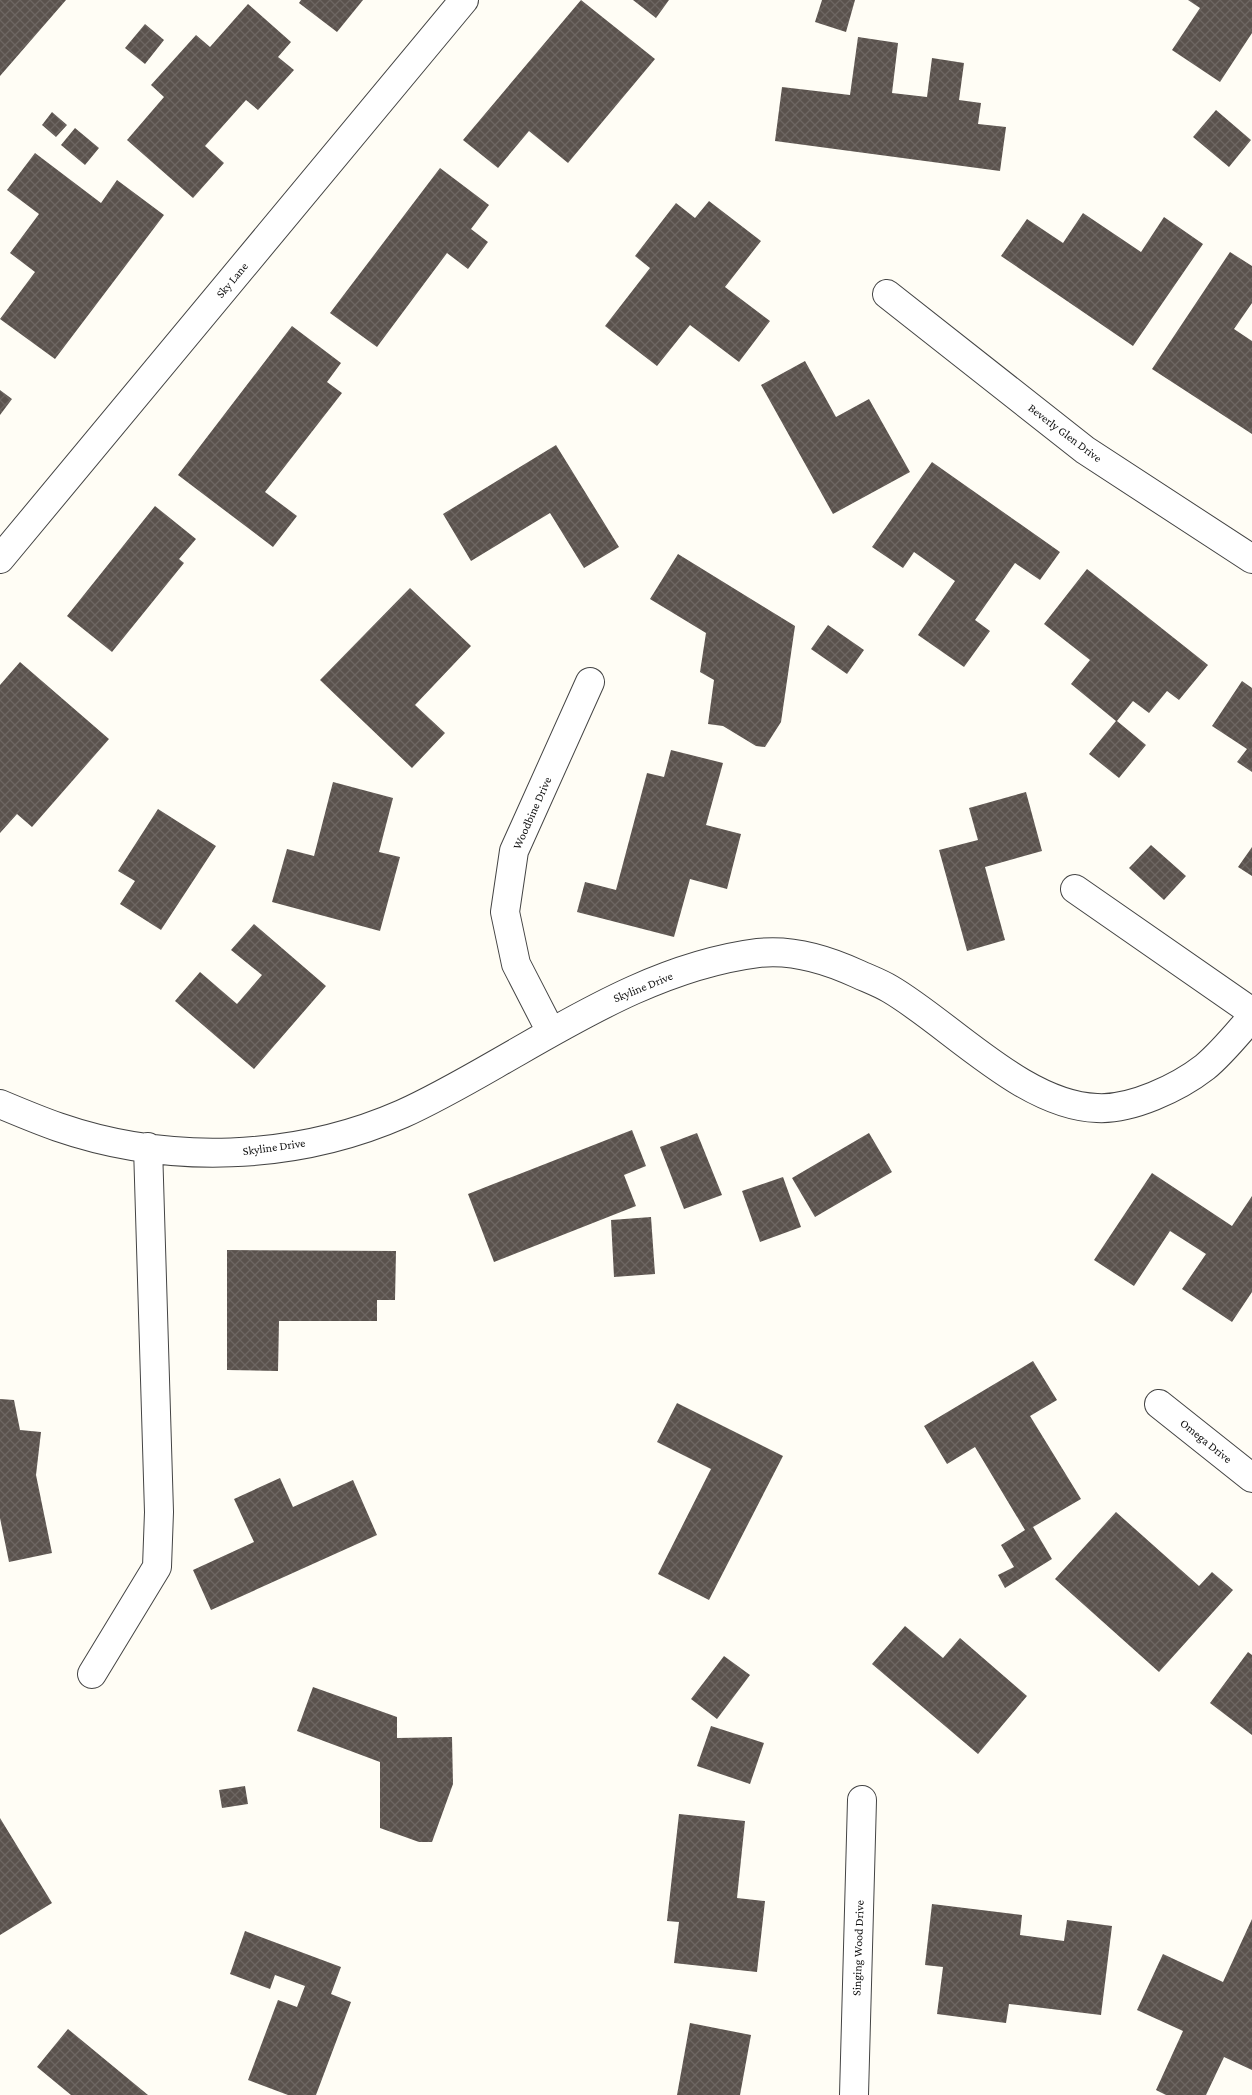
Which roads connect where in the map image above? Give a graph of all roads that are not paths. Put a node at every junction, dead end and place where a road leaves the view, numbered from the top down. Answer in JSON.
{"nodes":[{"id":1,"x":464,"y":0,"type":"edge"},
{"id":2,"x":887,"y":294,"type":"dead end"},
{"id":3,"x":0,"y":559,"type":"edge"},
{"id":4,"x":1252,"y":559,"type":"edge"},
{"id":5,"x":590,"y":682,"type":"dead end"},
{"id":6,"x":1075,"y":889,"type":"dead end"},
{"id":7,"x":1252,"y":1012,"type":"edge"},
{"id":8,"x":1252,"y":1017,"type":"edge"},
{"id":9,"x":551,"y":1032,"type":"junction"},
{"id":10,"x":0,"y":1104,"type":"edge"},
{"id":11,"x":148,"y":1147,"type":"junction"},
{"id":12,"x":1159,"y":1404,"type":"dead end"},
{"id":13,"x":1252,"y":1478,"type":"edge"},
{"id":14,"x":92,"y":1674,"type":"dead end"},
{"id":15,"x":862,"y":1800,"type":"dead end"},
{"id":16,"x":854,"y":2095,"type":"edge"}],
"edges":[{"from":1,"to":3,"type":"street","name":"Sky Lane"},
{"from":2,"to":4,"type":"street","name":"Beverly Glen Drive"},
{"from":5,"to":9,"type":"street","name":"Woodbine Drive"},
{"from":6,"to":7,"type":"street"},
{"from":8,"to":9,"type":"street","name":"Skyline Drive"},
{"from":9,"to":11,"type":"street","name":"Skyline Drive"},
{"from":10,"to":11,"type":"street","name":"Skyline Drive"},
{"from":11,"to":14,"type":"street"},
{"from":12,"to":13,"type":"street","name":"Omega Drive"},
{"from":15,"to":16,"type":"street","name":"Singing Wood Drive"}]}
